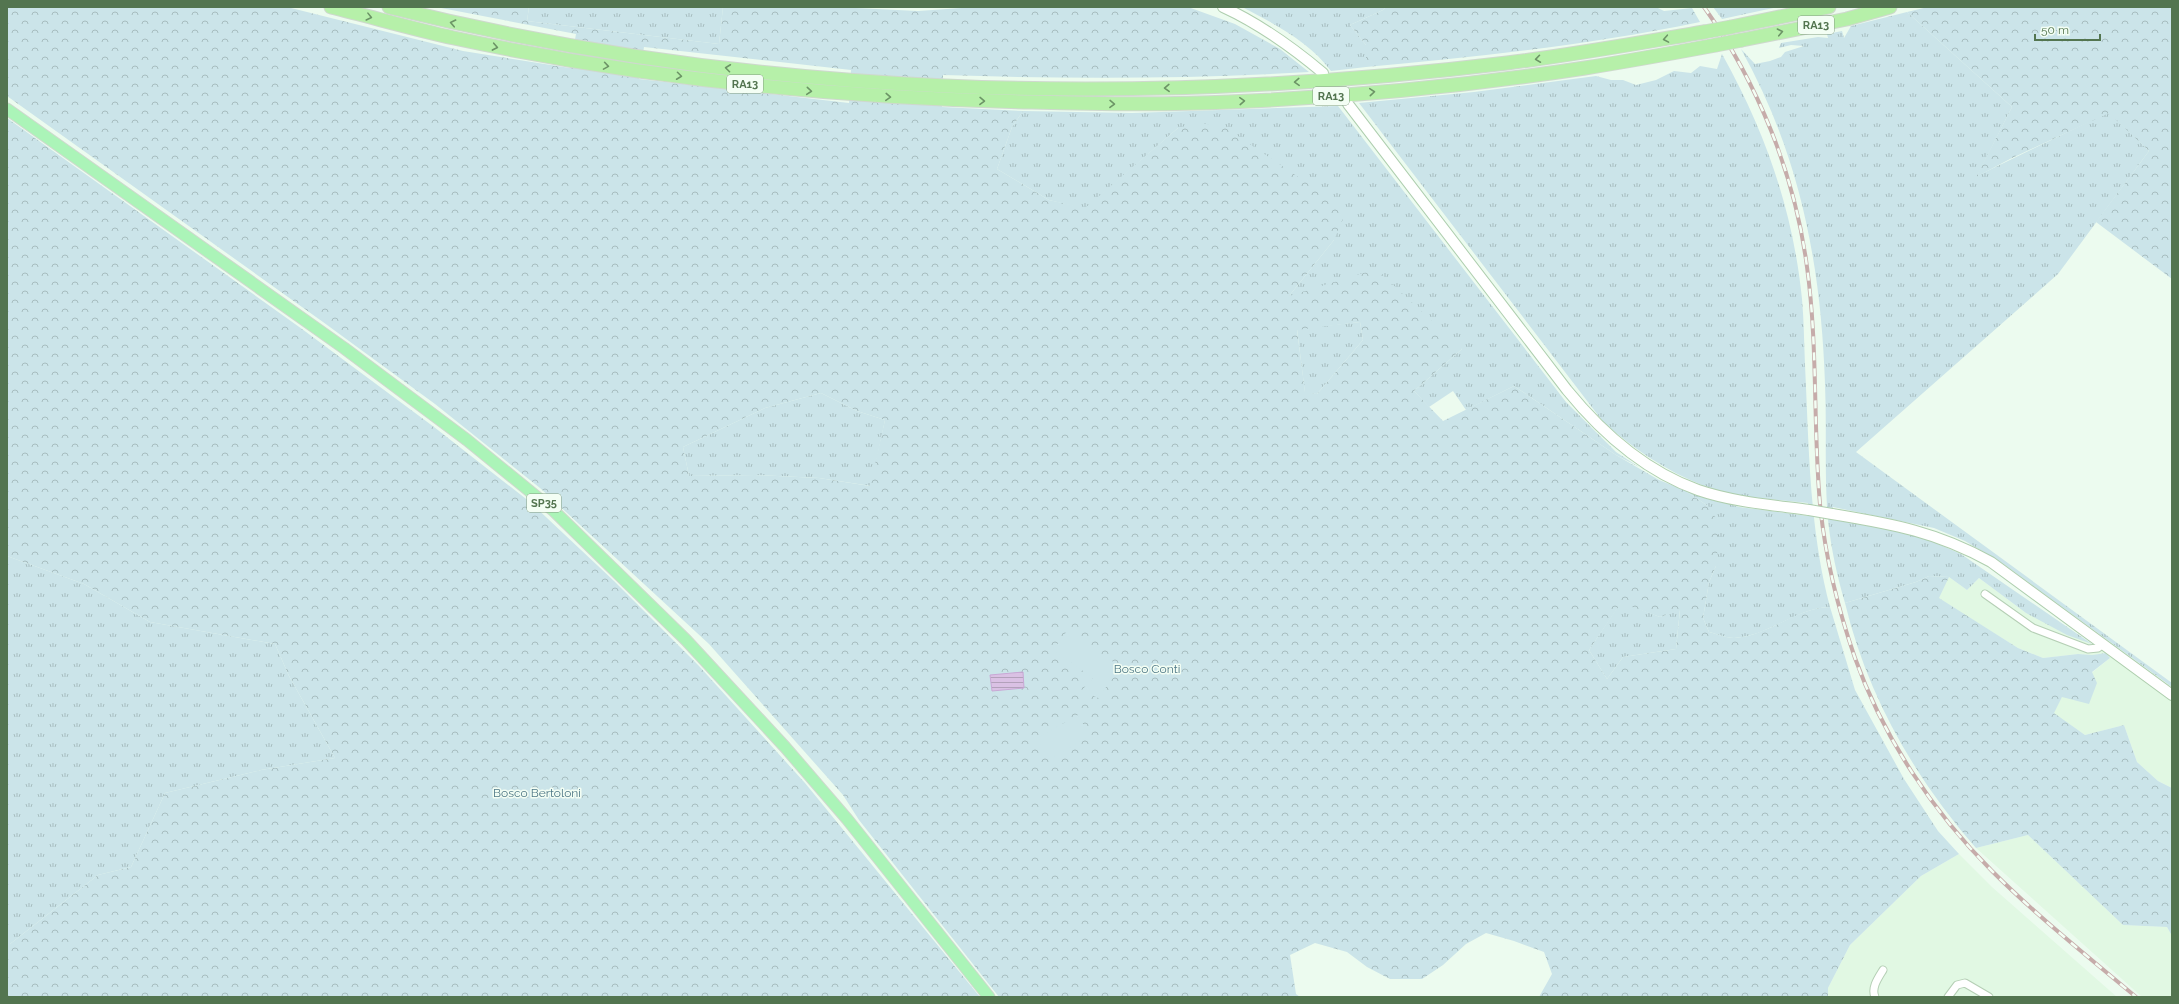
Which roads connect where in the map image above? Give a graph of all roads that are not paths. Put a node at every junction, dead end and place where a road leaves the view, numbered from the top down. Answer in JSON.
{"nodes":[{"id":1,"x":331,"y":7,"type":"edge"},
{"id":2,"x":390,"y":7,"type":"edge"},
{"id":3,"x":1223,"y":7,"type":"edge"},
{"id":4,"x":1829,"y":7,"type":"edge"},
{"id":5,"x":1890,"y":7,"type":"edge"},
{"id":6,"x":1323,"y":73,"type":"dead end"},
{"id":7,"x":1348,"y":104,"type":"dead end"},
{"id":8,"x":7,"y":109,"type":"edge"},
{"id":9,"x":1985,"y":594,"type":"dead end"},
{"id":10,"x":2103,"y":644,"type":"junction"},
{"id":11,"x":2172,"y":694,"type":"edge"},
{"id":12,"x":1883,"y":970,"type":"dead end"},
{"id":13,"x":989,"y":997,"type":"edge"},
{"id":14,"x":1874,"y":997,"type":"edge"},
{"id":15,"x":1948,"y":997,"type":"edge"},
{"id":16,"x":1989,"y":997,"type":"edge"}],
"edges":[{"from":1,"to":5,"type":"highway","number":"RA13","one_way":true,"bridge":true},
{"from":4,"to":2,"type":"highway","number":"RA13","one_way":true,"bridge":true},
{"from":3,"to":6,"type":"main road"},
{"from":7,"to":10,"type":"main road","bridge":true},
{"from":8,"to":13,"type":"main road","number":"SP35"},
{"from":9,"to":10,"type":"street"},
{"from":10,"to":11,"type":"main road"},
{"from":12,"to":14,"type":"street"},
{"from":15,"to":16,"type":"street"}]}
